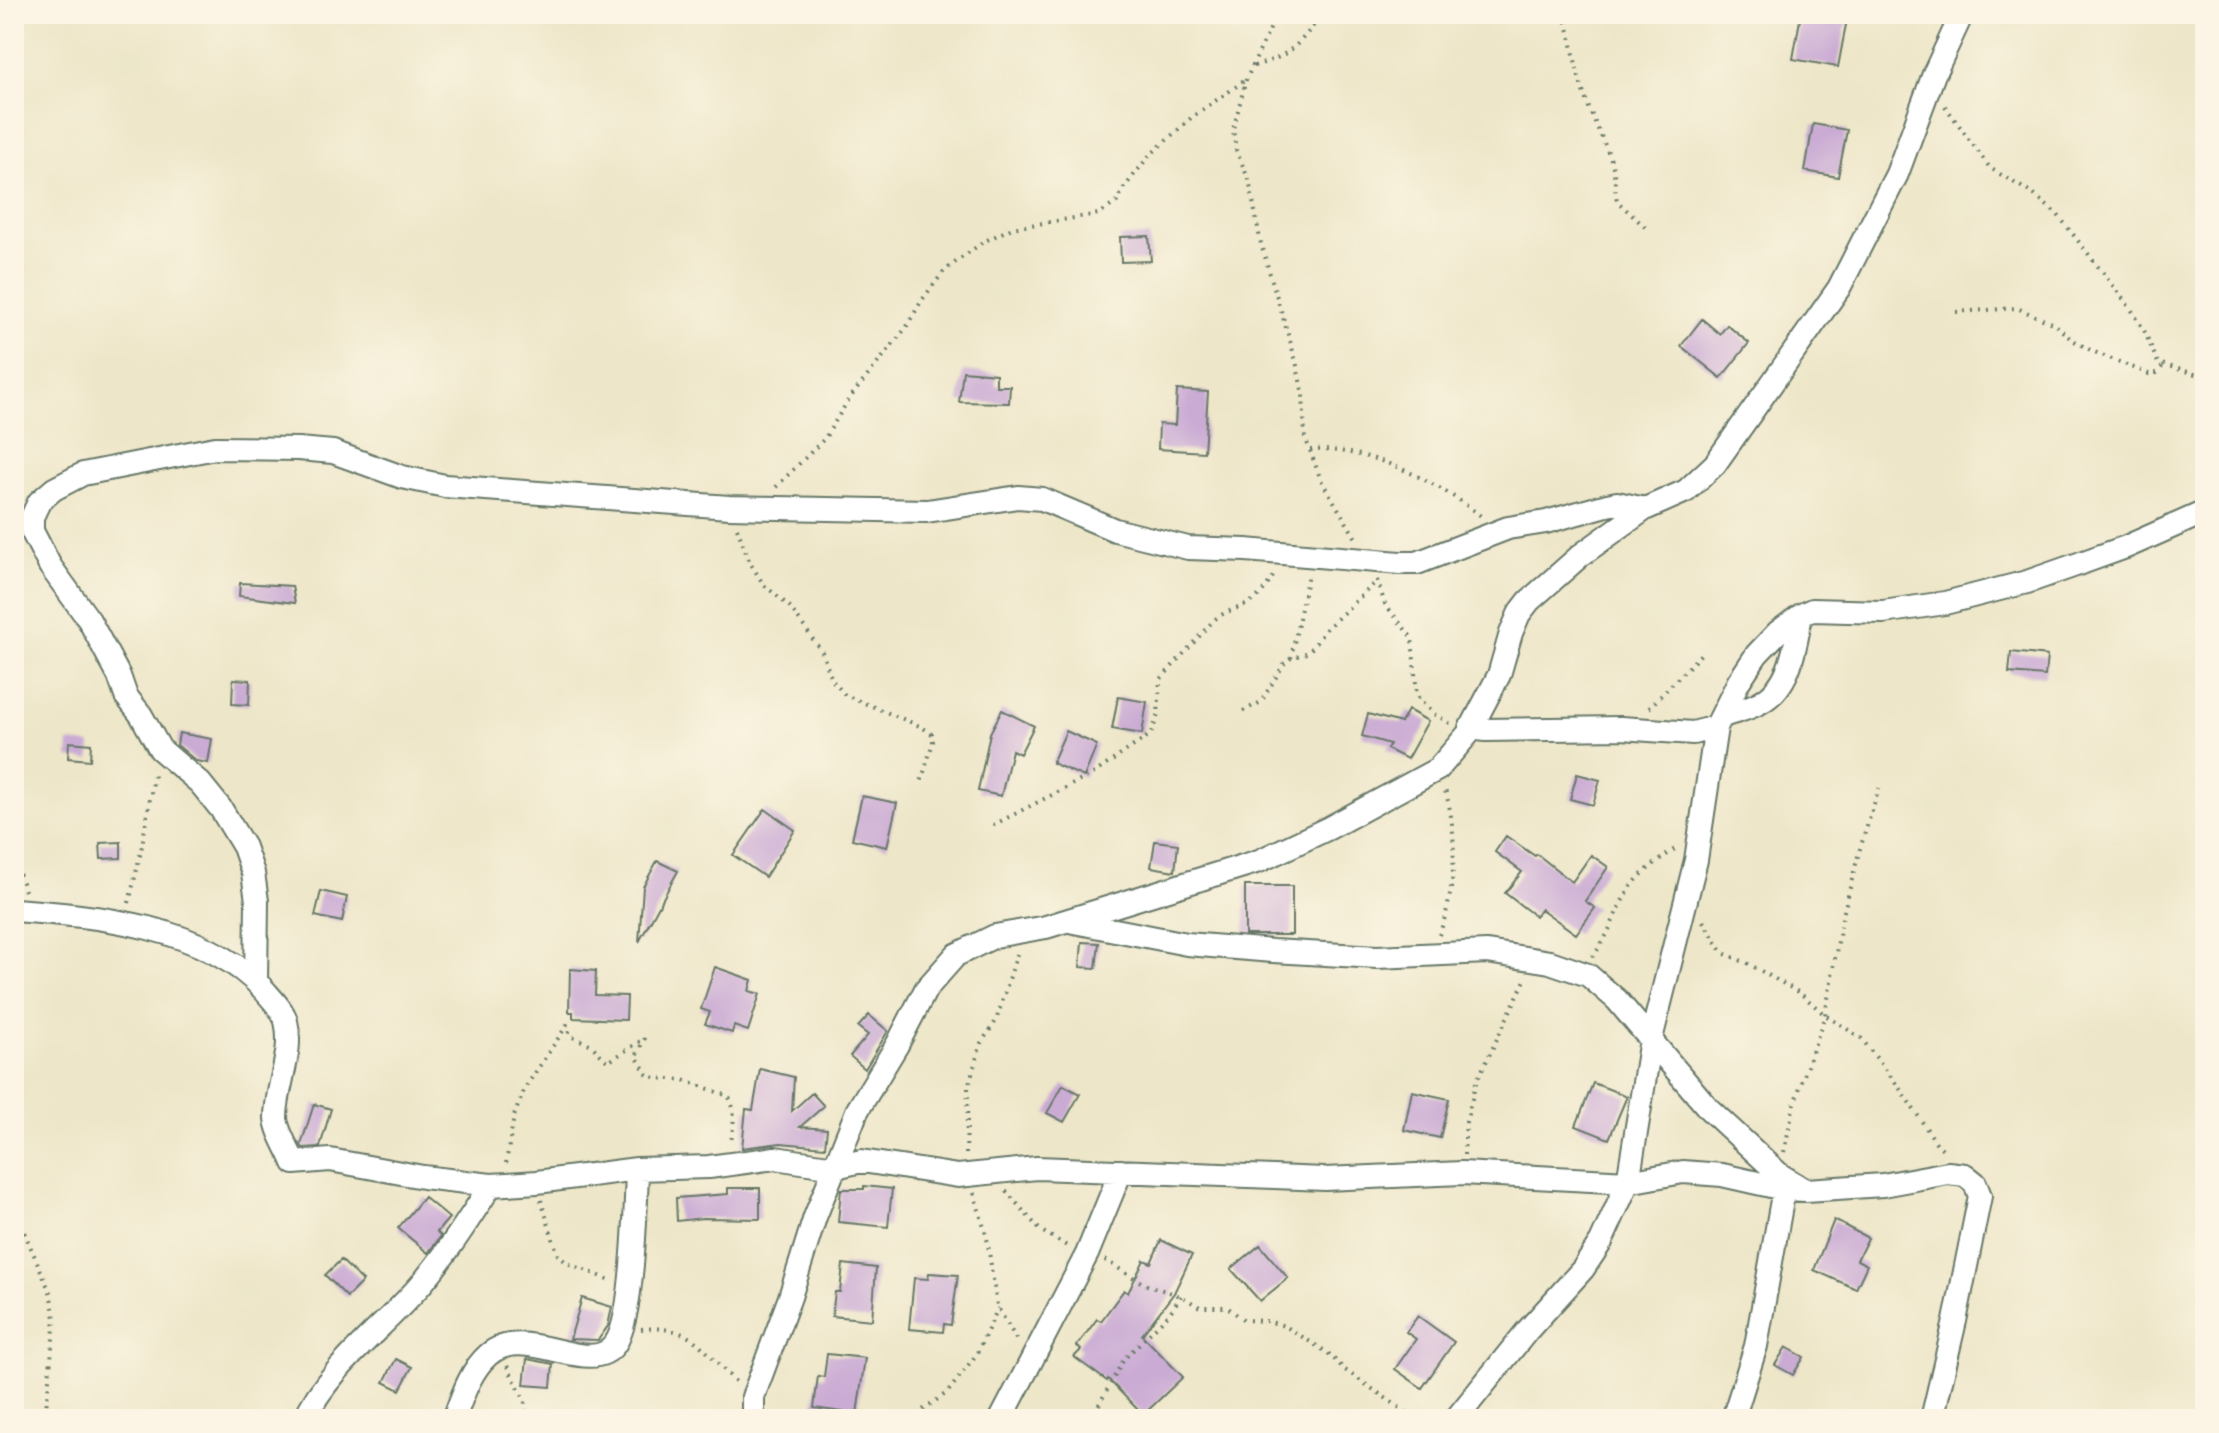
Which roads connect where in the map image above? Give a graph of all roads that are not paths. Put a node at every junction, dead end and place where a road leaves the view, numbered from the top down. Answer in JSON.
{"nodes":[{"id":1,"x":1962,"y":14,"type":"edge"},
{"id":2,"x":1645,"y":509,"type":"junction"},
{"id":3,"x":2205,"y":512,"type":"edge"},
{"id":4,"x":1801,"y":615,"type":"junction"},
{"id":5,"x":1719,"y":722,"type":"junction"},
{"id":6,"x":1469,"y":731,"type":"junction"},
{"id":7,"x":24,"y":911,"type":"edge"},
{"id":8,"x":1069,"y":921,"type":"junction"},
{"id":9,"x":256,"y":982,"type":"junction"},
{"id":10,"x":1651,"y":1039,"type":"junction"},
{"id":11,"x":835,"y":1167,"type":"junction"},
{"id":12,"x":637,"y":1169,"type":"junction"},
{"id":13,"x":1121,"y":1171,"type":"junction"},
{"id":14,"x":1628,"y":1182,"type":"junction"},
{"id":15,"x":1790,"y":1184,"type":"junction"},
{"id":16,"x":496,"y":1185,"type":"junction"},
{"id":17,"x":753,"y":1408,"type":"edge"},
{"id":18,"x":305,"y":1419,"type":"edge"},
{"id":19,"x":454,"y":1419,"type":"edge"},
{"id":20,"x":1001,"y":1419,"type":"edge"},
{"id":21,"x":1456,"y":1419,"type":"edge"},
{"id":22,"x":1733,"y":1419,"type":"edge"},
{"id":23,"x":1932,"y":1419,"type":"edge"}],
"edges":[{"from":1,"to":2,"type":"street"},
{"from":2,"to":6,"type":"street"},
{"from":2,"to":9,"type":"street"},
{"from":3,"to":4,"type":"street"},
{"from":4,"to":5,"type":"street"},
{"from":4,"to":5,"type":"street"},
{"from":5,"to":6,"type":"street"},
{"from":5,"to":10,"type":"street"},
{"from":6,"to":8,"type":"street"},
{"from":7,"to":9,"type":"street"},
{"from":8,"to":10,"type":"street"},
{"from":8,"to":11,"type":"street"},
{"from":9,"to":16,"type":"street"},
{"from":10,"to":14,"type":"street"},
{"from":10,"to":15,"type":"street"},
{"from":11,"to":12,"type":"street"},
{"from":11,"to":13,"type":"street"},
{"from":11,"to":17,"type":"street"},
{"from":12,"to":16,"type":"street"},
{"from":12,"to":19,"type":"street"},
{"from":13,"to":14,"type":"street"},
{"from":13,"to":20,"type":"street"},
{"from":14,"to":15,"type":"street"},
{"from":14,"to":21,"type":"street"},
{"from":15,"to":22,"type":"street"},
{"from":15,"to":23,"type":"street"},
{"from":16,"to":18,"type":"street"}]}
